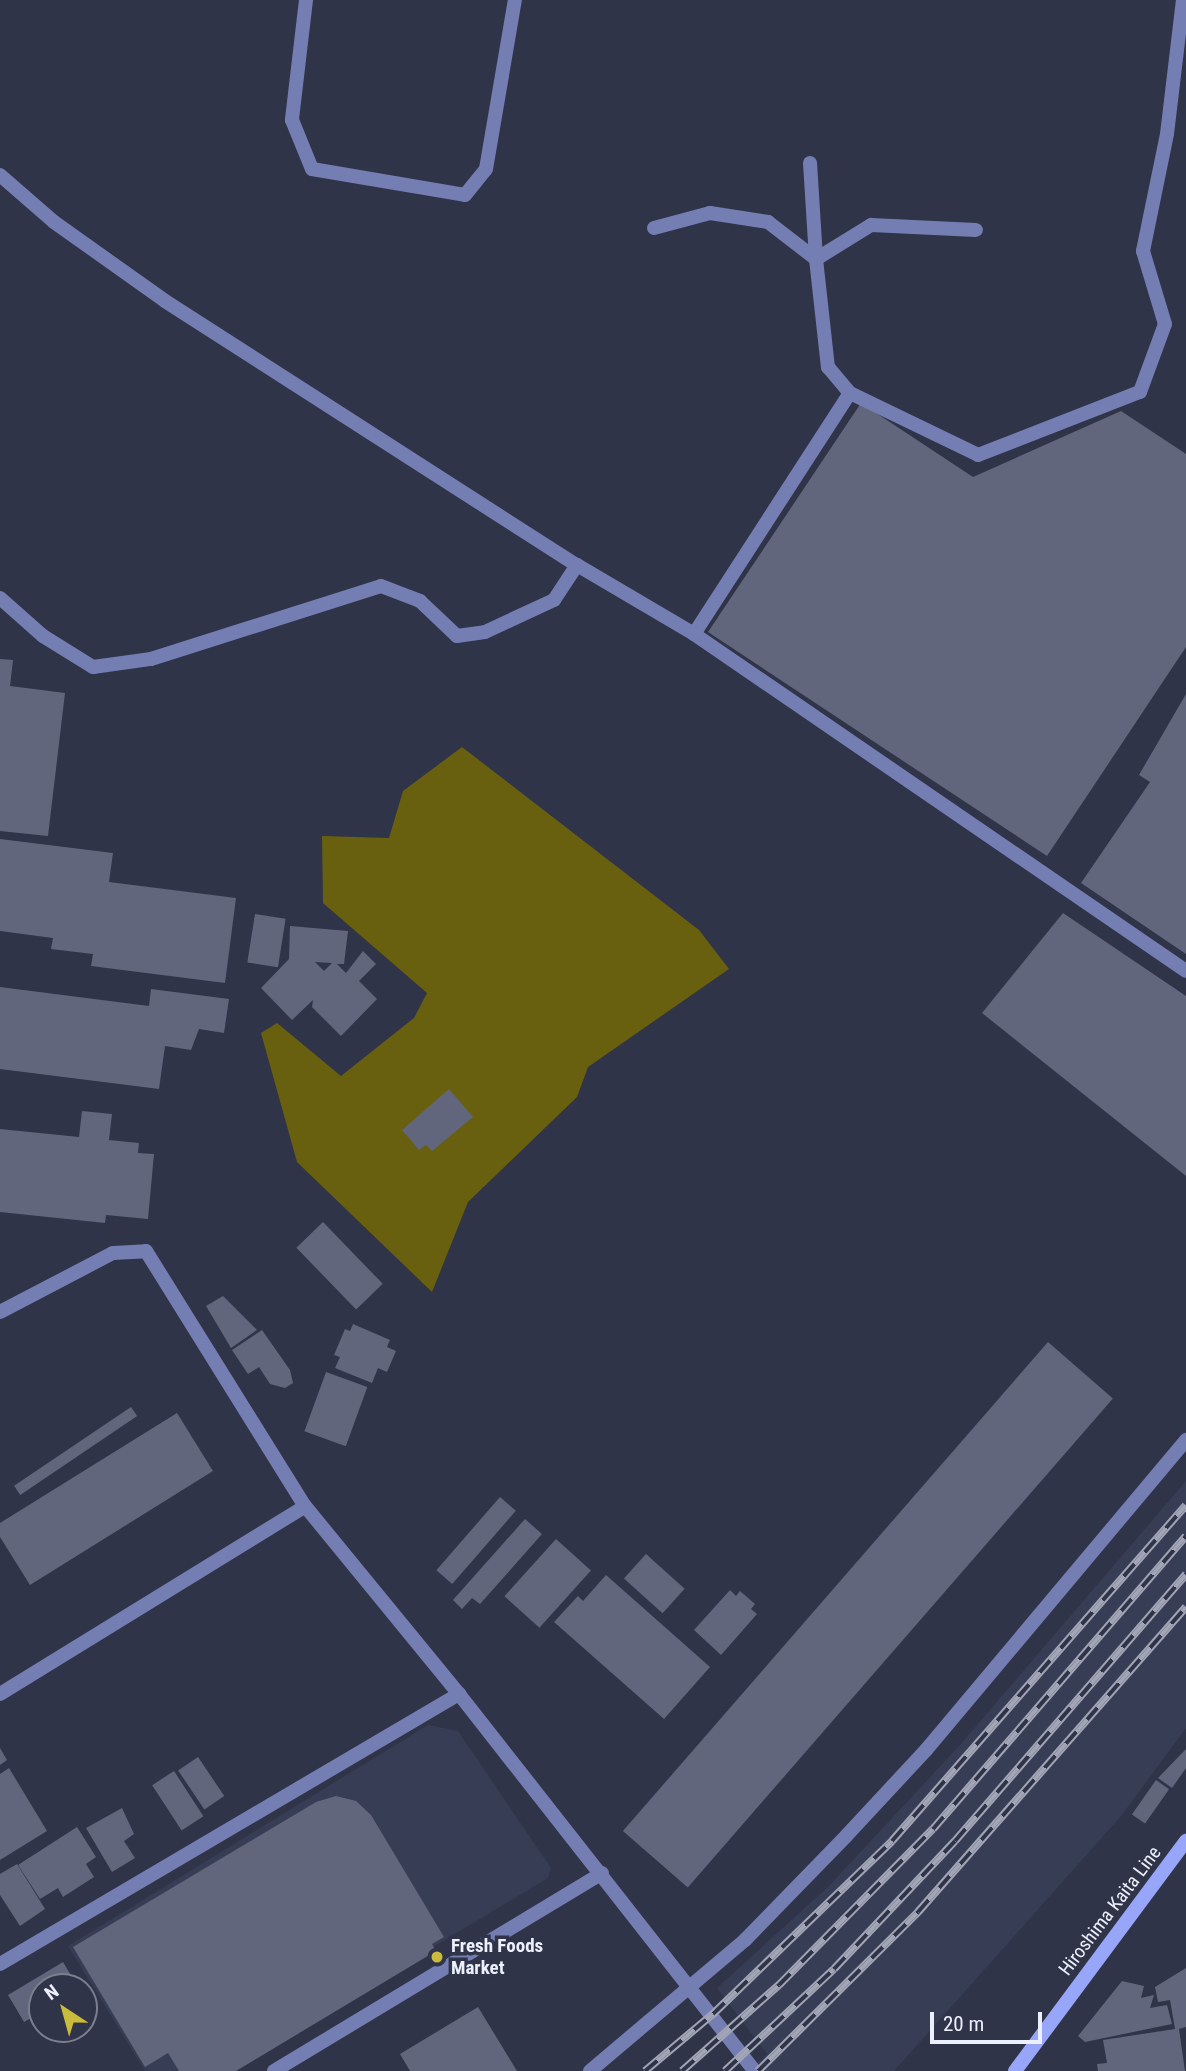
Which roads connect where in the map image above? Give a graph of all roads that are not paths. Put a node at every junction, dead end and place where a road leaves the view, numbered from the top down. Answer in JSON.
{"nodes":[{"id":1,"x":306,"y":0,"type":"edge"},
{"id":2,"x":515,"y":0,"type":"edge"},
{"id":3,"x":1183,"y":0,"type":"edge"},
{"id":4,"x":810,"y":163,"type":"dead end"},
{"id":5,"x":0,"y":175,"type":"edge"},
{"id":6,"x":654,"y":228,"type":"dead end"},
{"id":7,"x":976,"y":230,"type":"dead end"},
{"id":8,"x":816,"y":259,"type":"junction"},
{"id":9,"x":850,"y":393,"type":"junction"},
{"id":10,"x":578,"y":565,"type":"junction"},
{"id":11,"x":0,"y":598,"type":"edge"},
{"id":12,"x":694,"y":634,"type":"junction"},
{"id":13,"x":1186,"y":971,"type":"edge"},
{"id":14,"x":0,"y":1312,"type":"edge"},
{"id":15,"x":1186,"y":1440,"type":"edge"},
{"id":16,"x":304,"y":1506,"type":"junction"},
{"id":17,"x":0,"y":1694,"type":"edge"},
{"id":18,"x":459,"y":1694,"type":"junction"},
{"id":19,"x":1186,"y":1841,"type":"edge"},
{"id":20,"x":601,"y":1873,"type":"junction"},
{"id":21,"x":0,"y":1964,"type":"edge"},
{"id":22,"x":691,"y":1987,"type":"junction"},
{"id":23,"x":274,"y":2071,"type":"edge"},
{"id":24,"x":590,"y":2071,"type":"edge"},
{"id":25,"x":755,"y":2071,"type":"edge"},
{"id":26,"x":1015,"y":2071,"type":"edge"}],
"edges":[{"from":1,"to":2,"type":"street"},
{"from":3,"to":9,"type":"street"},
{"from":4,"to":8,"type":"street"},
{"from":5,"to":10,"type":"street"},
{"from":6,"to":8,"type":"street"},
{"from":7,"to":8,"type":"street"},
{"from":8,"to":9,"type":"street"},
{"from":9,"to":12,"type":"street"},
{"from":10,"to":11,"type":"street"},
{"from":10,"to":12,"type":"street"},
{"from":12,"to":13,"type":"street"},
{"from":14,"to":16,"type":"street"},
{"from":15,"to":22,"type":"street"},
{"from":16,"to":17,"type":"street"},
{"from":16,"to":18,"type":"street"},
{"from":18,"to":20,"type":"street"},
{"from":18,"to":21,"type":"street"},
{"from":19,"to":26,"type":"main road","name":"Hiroshima Kaita Line"},
{"from":20,"to":22,"type":"street"},
{"from":20,"to":23,"type":"street"},
{"from":22,"to":24,"type":"street"},
{"from":22,"to":25,"type":"street"}]}
